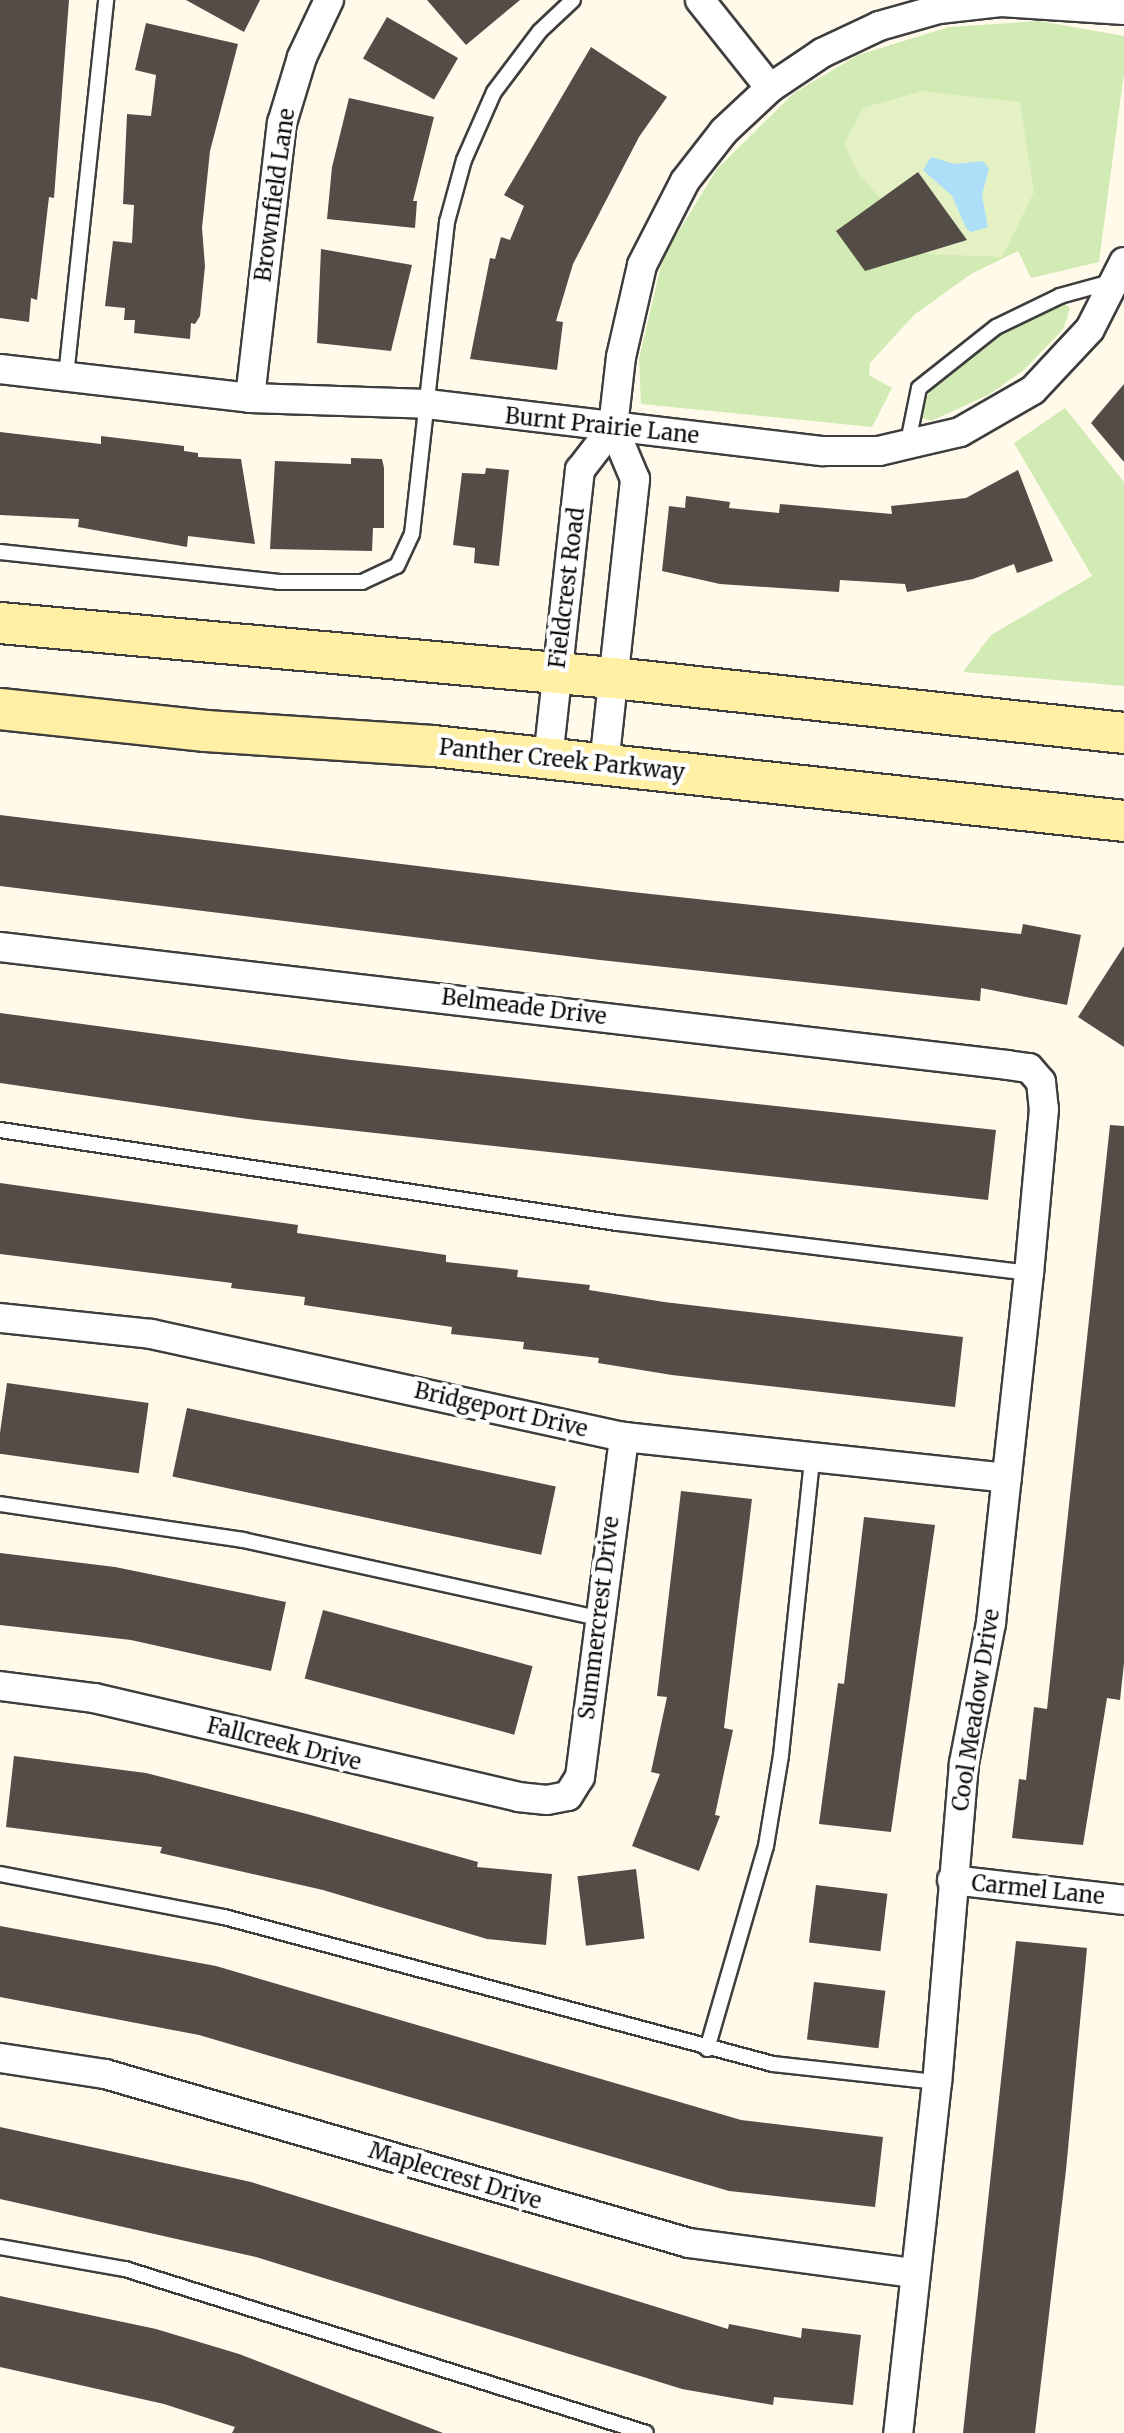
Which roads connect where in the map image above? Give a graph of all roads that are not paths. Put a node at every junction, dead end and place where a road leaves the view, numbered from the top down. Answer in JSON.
{"nodes":[{"id":1,"x":106,"y":0,"type":"edge"},
{"id":2,"x":329,"y":0,"type":"edge"},
{"id":3,"x":573,"y":0,"type":"edge"},
{"id":4,"x":700,"y":0,"type":"edge"},
{"id":5,"x":1124,"y":10,"type":"edge"},
{"id":6,"x":770,"y":88,"type":"junction"},
{"id":7,"x":1120,"y":271,"type":"edge"},
{"id":8,"x":0,"y":369,"type":"edge"},
{"id":9,"x":66,"y":376,"type":"junction"},
{"id":10,"x":250,"y":398,"type":"junction"},
{"id":11,"x":427,"y":404,"type":"junction"},
{"id":12,"x":613,"y":427,"type":"junction"},
{"id":13,"x":907,"y":448,"type":"junction"},
{"id":14,"x":0,"y":552,"type":"edge"},
{"id":15,"x":0,"y":623,"type":"edge"},
{"id":16,"x":556,"y":674,"type":"junction"},
{"id":17,"x":613,"y":678,"type":"junction"},
{"id":18,"x":0,"y":709,"type":"edge"},
{"id":19,"x":1124,"y":733,"type":"edge"},
{"id":20,"x":548,"y":759,"type":"junction"},
{"id":21,"x":604,"y":765,"type":"junction"},
{"id":22,"x":1124,"y":821,"type":"edge"},
{"id":23,"x":0,"y":947,"type":"edge"},
{"id":24,"x":1041,"y":1082,"type":"joint"},
{"id":25,"x":0,"y":1130,"type":"edge"},
{"id":26,"x":1029,"y":1273,"type":"junction"},
{"id":27,"x":0,"y":1318,"type":"edge"},
{"id":28,"x":624,"y":1437,"type":"junction"},
{"id":29,"x":812,"y":1458,"type":"junction"},
{"id":30,"x":1007,"y":1478,"type":"junction"},
{"id":31,"x":0,"y":1504,"type":"edge"},
{"id":32,"x":597,"y":1618,"type":"junction"},
{"id":33,"x":0,"y":1686,"type":"edge"},
{"id":34,"x":568,"y":1796,"type":"joint"},
{"id":35,"x":0,"y":1874,"type":"edge"},
{"id":36,"x":952,"y":1880,"type":"junction"},
{"id":37,"x":1124,"y":1900,"type":"edge"},
{"id":38,"x":707,"y":2049,"type":"junction"},
{"id":39,"x":0,"y":2058,"type":"edge"},
{"id":40,"x":937,"y":2082,"type":"junction"},
{"id":41,"x":0,"y":2247,"type":"edge"},
{"id":42,"x":915,"y":2273,"type":"junction"},
{"id":43,"x":646,"y":2433,"type":"edge"},
{"id":44,"x":898,"y":2433,"type":"edge"}],
"edges":[{"from":1,"to":9,"type":"lane"},
{"from":2,"to":10,"type":"street","name":"Brownfield Lane"},
{"from":3,"to":11,"type":"lane"},
{"from":4,"to":6,"type":"street"},
{"from":5,"to":6,"type":"street"},
{"from":6,"to":12,"type":"street"},
{"from":7,"to":13,"type":"street","name":"Burnt Prairie Lane"},
{"from":7,"to":13,"type":"lane"},
{"from":8,"to":9,"type":"street","name":"Burnt Prairie Lane"},
{"from":9,"to":10,"type":"street","name":"Burnt Prairie Lane"},
{"from":10,"to":11,"type":"street","name":"Burnt Prairie Lane"},
{"from":11,"to":12,"type":"street","name":"Burnt Prairie Lane"},
{"from":11,"to":14,"type":"lane"},
{"from":12,"to":13,"type":"street","name":"Burnt Prairie Lane"},
{"from":12,"to":16,"type":"street","name":"Fieldcrest Road"},
{"from":12,"to":17,"type":"street"},
{"from":15,"to":16,"type":"main road"},
{"from":16,"to":17,"type":"main road"},
{"from":16,"to":20,"type":"street","name":"Fieldcrest Road"},
{"from":17,"to":19,"type":"main road"},
{"from":17,"to":21,"type":"street"},
{"from":18,"to":20,"type":"main road","name":"Panther Creek Parkway"},
{"from":20,"to":21,"type":"main road","name":"Panther Creek Parkway"},
{"from":21,"to":22,"type":"main road","name":"Panther Creek Parkway"},
{"from":23,"to":24,"type":"street","name":"Belmeade Drive"},
{"from":24,"to":26,"type":"street","name":"Cool Meadow Drive"},
{"from":25,"to":26,"type":"lane"},
{"from":26,"to":30,"type":"street","name":"Cool Meadow Drive"},
{"from":27,"to":28,"type":"street","name":"Bridgeport Drive"},
{"from":28,"to":29,"type":"street","name":"Bridgeport Drive"},
{"from":28,"to":32,"type":"street","name":"Summercrest Drive"},
{"from":29,"to":30,"type":"street","name":"Bridgeport Drive"},
{"from":29,"to":38,"type":"lane"},
{"from":30,"to":36,"type":"street","name":"Cool Meadow Drive"},
{"from":31,"to":32,"type":"lane"},
{"from":32,"to":34,"type":"street","name":"Summercrest Drive"},
{"from":33,"to":34,"type":"street","name":"Fallcreek Drive"},
{"from":35,"to":38,"type":"lane"},
{"from":36,"to":37,"type":"street","name":"Carmel Lane"},
{"from":36,"to":40,"type":"street","name":"Cool Meadow Drive"},
{"from":38,"to":40,"type":"lane"},
{"from":39,"to":42,"type":"street","name":"Maplecrest Drive"},
{"from":40,"to":42,"type":"street","name":"Cool Meadow Drive"},
{"from":41,"to":43,"type":"lane"},
{"from":42,"to":44,"type":"street","name":"Cool Meadow Drive"}]}
